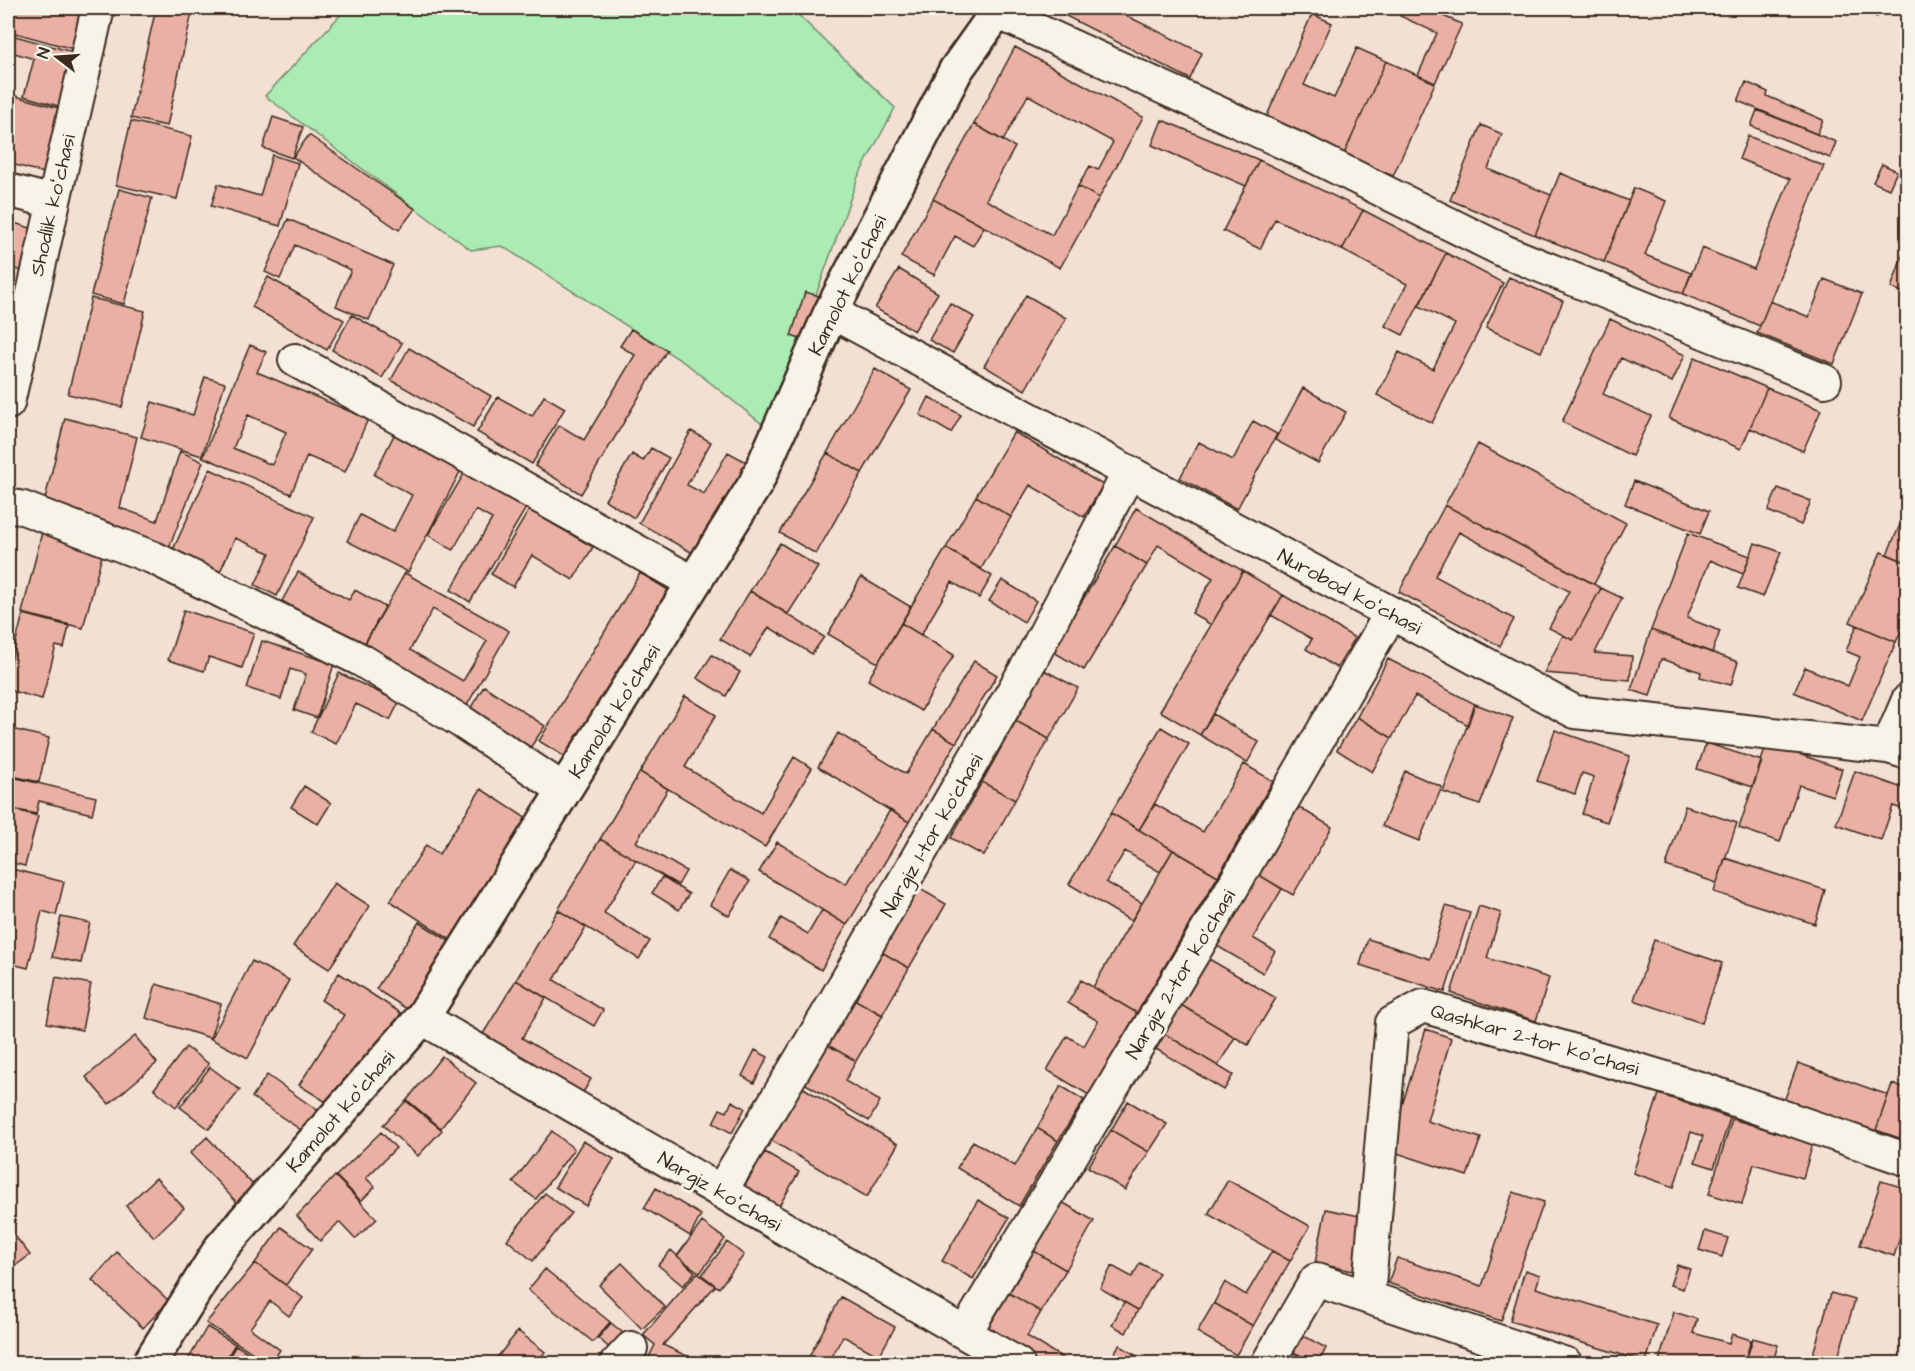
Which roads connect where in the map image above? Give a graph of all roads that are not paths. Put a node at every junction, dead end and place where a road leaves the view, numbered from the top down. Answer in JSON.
{"nodes":[{"id":1,"x":98,"y":8,"type":"edge"},
{"id":2,"x":998,"y":10,"type":"edge"},
{"id":3,"x":8,"y":190,"type":"edge"},
{"id":4,"x":53,"y":202,"type":"junction"},
{"id":5,"x":831,"y":312,"type":"junction"},
{"id":6,"x":295,"y":360,"type":"dead end"},
{"id":7,"x":1825,"y":381,"type":"dead end"},
{"id":8,"x":8,"y":403,"type":"edge"},
{"id":9,"x":1129,"y":472,"type":"junction"},
{"id":10,"x":8,"y":505,"type":"edge"},
{"id":11,"x":694,"y":583,"type":"junction"},
{"id":12,"x":1391,"y":613,"type":"junction"},
{"id":13,"x":1908,"y":700,"type":"edge"},
{"id":14,"x":1898,"y":750,"type":"edge"},
{"id":15,"x":564,"y":790,"type":"junction"},
{"id":16,"x":422,"y":1018,"type":"junction"},
{"id":17,"x":1908,"y":1160,"type":"edge"},
{"id":18,"x":721,"y":1191,"type":"junction"},
{"id":19,"x":1368,"y":1297,"type":"junction"},
{"id":20,"x":965,"y":1332,"type":"junction"},
{"id":21,"x":149,"y":1364,"type":"edge"},
{"id":22,"x":1018,"y":1364,"type":"edge"},
{"id":23,"x":1267,"y":1364,"type":"edge"},
{"id":24,"x":1566,"y":1364,"type":"edge"}],
"edges":[{"from":1,"to":4,"type":"street","name":"Shodlik koʻchasi"},
{"from":2,"to":5,"type":"street","name":"Kamolot koʻchasi"},
{"from":2,"to":7,"type":"street"},
{"from":3,"to":4,"type":"street"},
{"from":4,"to":8,"type":"street","name":"Shodlik koʻchasi"},
{"from":5,"to":9,"type":"street","name":"Nurobod koʻchasi"},
{"from":5,"to":11,"type":"street","name":"Kamolot koʻchasi"},
{"from":6,"to":11,"type":"street"},
{"from":9,"to":12,"type":"street","name":"Nurobod koʻchasi"},
{"from":9,"to":18,"type":"street","name":"Nargiz 1-tor ko‘chasi"},
{"from":10,"to":15,"type":"street"},
{"from":11,"to":15,"type":"street","name":"Kamolot koʻchasi"},
{"from":12,"to":14,"type":"street","name":"Nurobod koʻchasi"},
{"from":12,"to":20,"type":"street","name":"Nargiz 2-tor ko‘chasi"},
{"from":13,"to":14,"type":"street"},
{"from":15,"to":16,"type":"street","name":"Kamolot koʻchasi"},
{"from":16,"to":18,"type":"street","name":"Nargiz koʻchasi"},
{"from":16,"to":21,"type":"street","name":"Kamolot koʻchasi"},
{"from":17,"to":19,"type":"street","name":"Qashkar 2-tor koʼchasi"},
{"from":18,"to":20,"type":"street","name":"Nargiz koʻchasi"},
{"from":19,"to":23,"type":"street"},
{"from":19,"to":24,"type":"street"},
{"from":20,"to":22,"type":"street","name":"Nargiz koʻchasi"}]}
